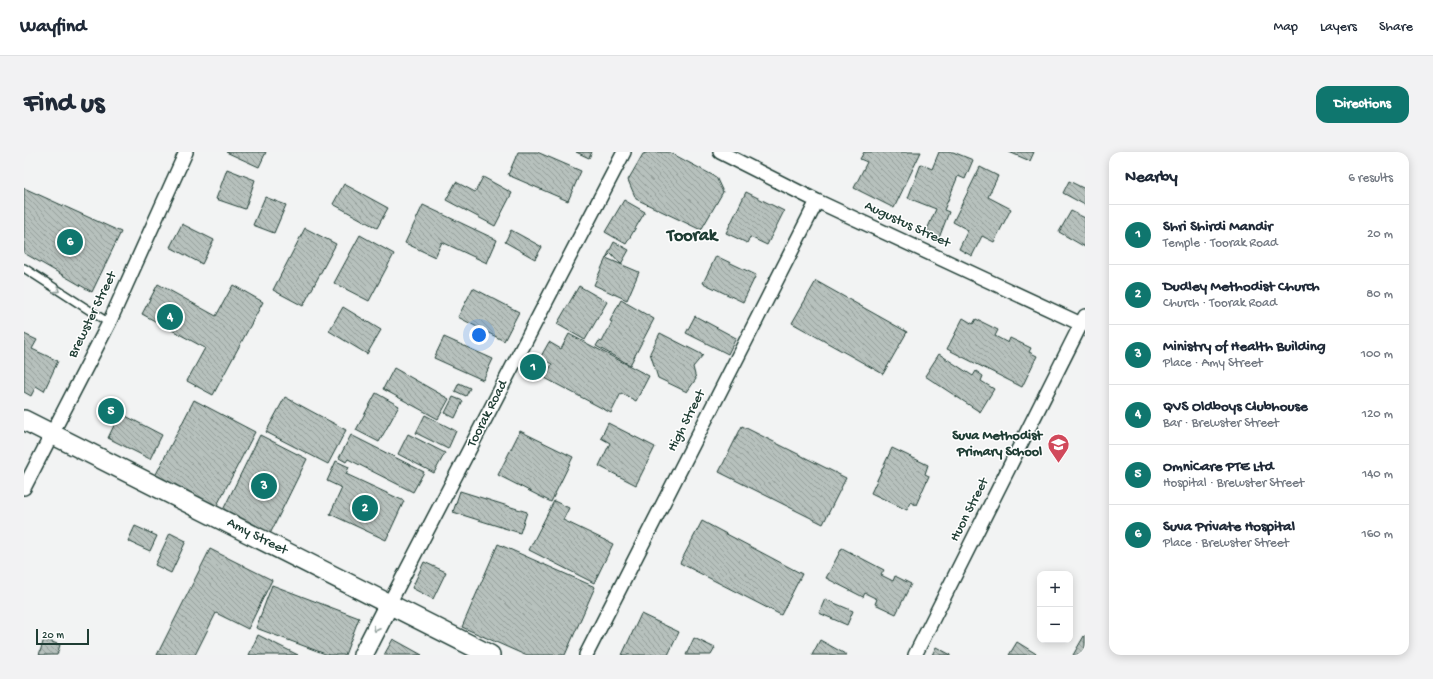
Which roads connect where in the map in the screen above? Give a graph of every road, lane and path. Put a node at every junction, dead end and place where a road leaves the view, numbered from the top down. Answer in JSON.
{"nodes":[{"id":1,"x":186,"y":152,"type":"edge"},
{"id":2,"x":624,"y":152,"type":"edge"},
{"id":3,"x":720,"y":152,"type":"edge"},
{"id":4,"x":817,"y":201,"type":"junction"},
{"id":5,"x":24,"y":268,"type":"edge"},
{"id":6,"x":1083,"y":320,"type":"edge"},
{"id":7,"x":108,"y":323,"type":"junction"},
{"id":8,"x":24,"y":420,"type":"edge"},
{"id":9,"x":52,"y":434,"type":"junction"},
{"id":10,"x":24,"y":488,"type":"edge"},
{"id":11,"x":389,"y":604,"type":"junction"},
{"id":12,"x":363,"y":655,"type":"edge"},
{"id":13,"x":490,"y":655,"type":"edge"},
{"id":14,"x":586,"y":655,"type":"edge"},
{"id":15,"x":915,"y":655,"type":"edge"}],
"edges":[{"from":1,"to":7,"type":"street","name":"Brewster Street"},
{"from":2,"to":11,"type":"street","name":"Toorak Road"},
{"from":3,"to":4,"type":"street","name":"Augustus Street"},
{"from":4,"to":6,"type":"street","name":"Augustus Street"},
{"from":4,"to":14,"type":"street","name":"High Street"},
{"from":5,"to":7,"type":"lane","one_way":true},
{"from":6,"to":15,"type":"street","name":"Huon Street"},
{"from":7,"to":9,"type":"street","name":"Brewster Street"},
{"from":8,"to":9,"type":"main road","name":"Amy Street"},
{"from":9,"to":10,"type":"street","name":"Brewster Street"},
{"from":9,"to":11,"type":"main road","name":"Amy Street"},
{"from":11,"to":12,"type":"main road","name":"Toorak Road","one_way":true},
{"from":11,"to":13,"type":"main road","name":"Amy Street"}]}
